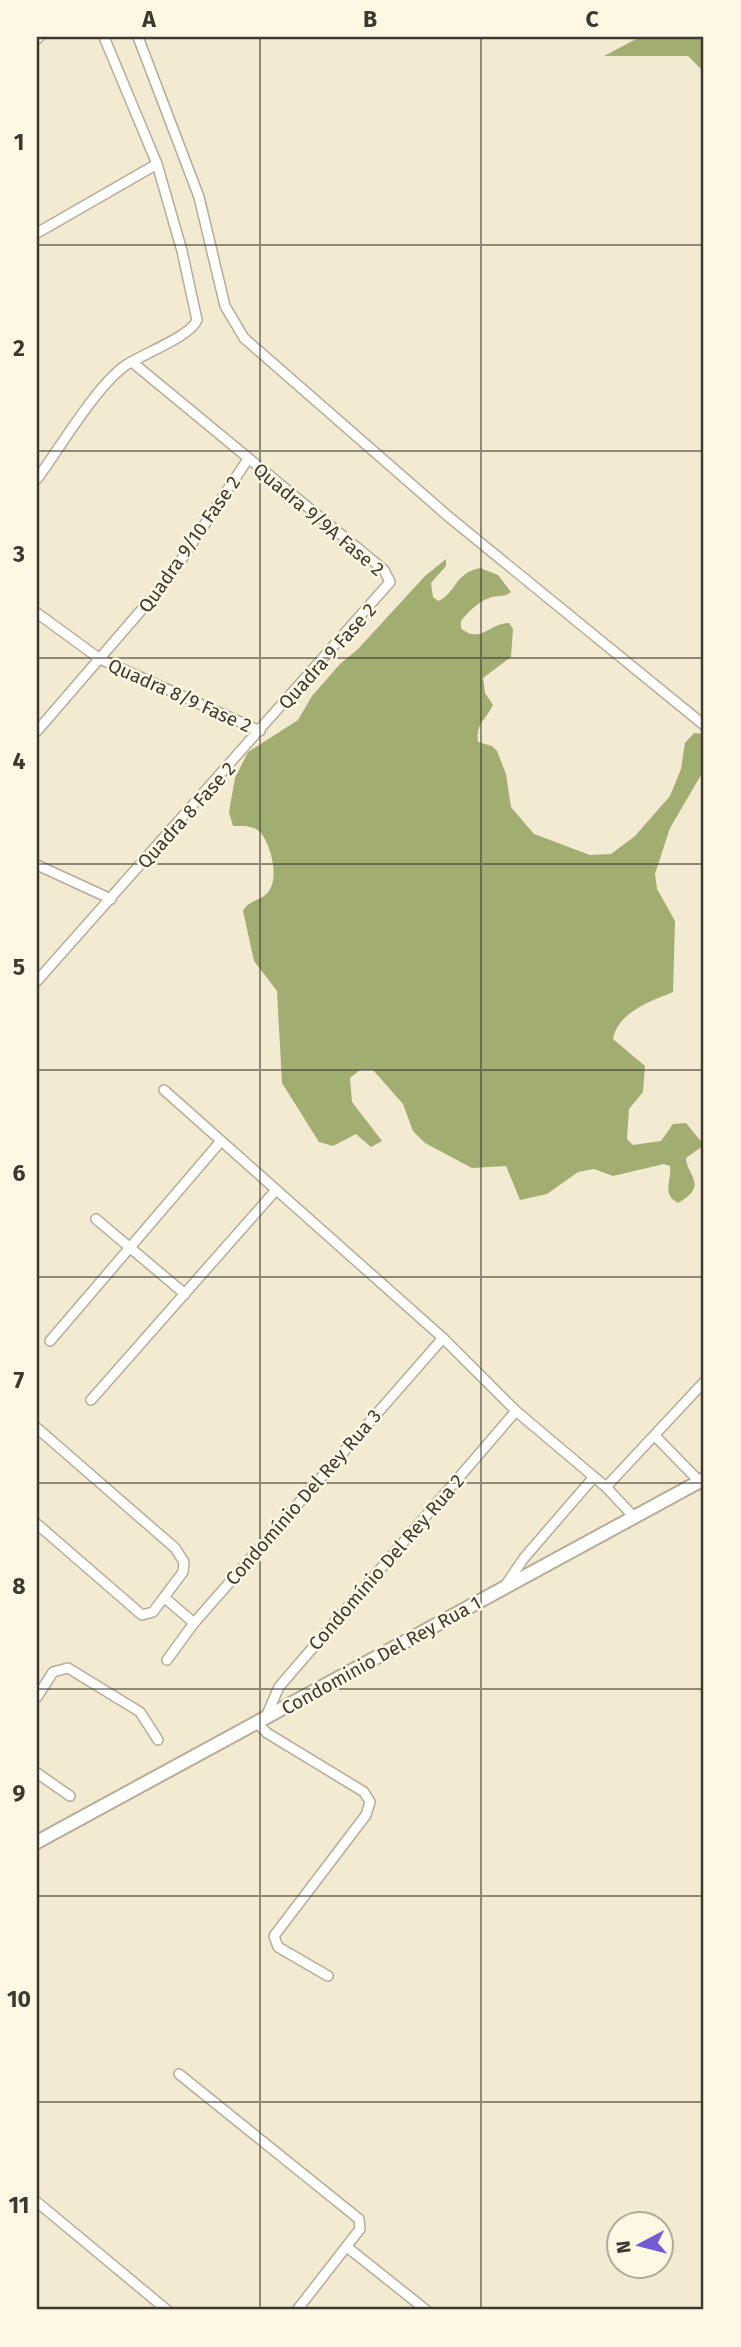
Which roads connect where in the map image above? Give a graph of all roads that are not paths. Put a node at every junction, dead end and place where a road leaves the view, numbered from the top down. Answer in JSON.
{"nodes":[{"id":1,"x":104,"y":37,"type":"edge"},
{"id":2,"x":138,"y":37,"type":"edge"},
{"id":3,"x":157,"y":164,"type":"junction"},
{"id":4,"x":37,"y":233,"type":"edge"},
{"id":5,"x":132,"y":362,"type":"junction"},
{"id":6,"x":248,"y":459,"type":"junction"},
{"id":7,"x":37,"y":479,"type":"edge"},
{"id":8,"x":390,"y":579,"type":"joint"},
{"id":9,"x":39,"y":616,"type":"edge"},
{"id":10,"x":100,"y":659,"type":"junction"},
{"id":11,"x":704,"y":725,"type":"edge"},
{"id":12,"x":37,"y":731,"type":"edge"},
{"id":13,"x":261,"y":732,"type":"junction"},
{"id":14,"x":37,"y":865,"type":"edge"},
{"id":15,"x":111,"y":899,"type":"junction"},
{"id":16,"x":37,"y":981,"type":"edge"},
{"id":17,"x":164,"y":1090,"type":"dead end"},
{"id":18,"x":220,"y":1140,"type":"junction"},
{"id":19,"x":276,"y":1190,"type":"junction"},
{"id":20,"x":96,"y":1219,"type":"dead end"},
{"id":21,"x":131,"y":1246,"type":"junction"},
{"id":22,"x":185,"y":1294,"type":"junction"},
{"id":23,"x":443,"y":1338,"type":"junction"},
{"id":24,"x":50,"y":1341,"type":"dead end"},
{"id":25,"x":704,"y":1382,"type":"edge"},
{"id":26,"x":91,"y":1400,"type":"dead end"},
{"id":27,"x":516,"y":1411,"type":"junction"},
{"id":28,"x":37,"y":1428,"type":"edge"},
{"id":29,"x":656,"y":1437,"type":"junction"},
{"id":30,"x":594,"y":1477,"type":"junction"},
{"id":31,"x":702,"y":1481,"type":"edge"},
{"id":32,"x":606,"y":1487,"type":"junction"},
{"id":33,"x":634,"y":1517,"type":"junction"},
{"id":34,"x":37,"y":1524,"type":"edge"},
{"id":35,"x":505,"y":1586,"type":"junction"},
{"id":36,"x":165,"y":1598,"type":"junction"},
{"id":37,"x":194,"y":1623,"type":"junction"},
{"id":38,"x":167,"y":1660,"type":"dead end"},
{"id":39,"x":37,"y":1698,"type":"edge"},
{"id":40,"x":261,"y":1721,"type":"junction"},
{"id":41,"x":158,"y":1740,"type":"dead end"},
{"id":42,"x":37,"y":1773,"type":"edge"},
{"id":43,"x":70,"y":1796,"type":"dead end"},
{"id":44,"x":37,"y":1841,"type":"edge"},
{"id":45,"x":328,"y":1976,"type":"dead end"},
{"id":46,"x":179,"y":2074,"type":"dead end"},
{"id":47,"x":37,"y":2202,"type":"edge"},
{"id":48,"x":347,"y":2247,"type":"junction"},
{"id":49,"x":167,"y":2310,"type":"edge"},
{"id":50,"x":297,"y":2310,"type":"edge"},
{"id":51,"x":426,"y":2310,"type":"edge"}],
"edges":[{"from":1,"to":3,"type":"street"},
{"from":2,"to":11,"type":"street"},
{"from":3,"to":4,"type":"street"},
{"from":3,"to":5,"type":"street"},
{"from":5,"to":6,"type":"street","name":"Quadra 9/9A Fase 2"},
{"from":5,"to":7,"type":"street"},
{"from":6,"to":8,"type":"street","name":"Quadra 9/9A Fase 2"},
{"from":6,"to":10,"type":"street","name":"Quadra 9/10 Fase 2"},
{"from":8,"to":13,"type":"street","name":"Quadra 9 Fase 2"},
{"from":9,"to":10,"type":"street","name":"Quadra 8/9 Fase 2"},
{"from":10,"to":12,"type":"street","name":"Quadra 9/10 Fase 2"},
{"from":10,"to":13,"type":"street","name":"Quadra 8/9 Fase 2"},
{"from":13,"to":15,"type":"street","name":"Quadra 8 Fase 2"},
{"from":14,"to":15,"type":"street"},
{"from":15,"to":16,"type":"street","name":"Quadra 8 Fase 2"},
{"from":17,"to":18,"type":"street"},
{"from":18,"to":19,"type":"street"},
{"from":18,"to":21,"type":"street"},
{"from":19,"to":22,"type":"street"},
{"from":19,"to":23,"type":"street"},
{"from":20,"to":21,"type":"street"},
{"from":21,"to":22,"type":"street"},
{"from":21,"to":24,"type":"street"},
{"from":22,"to":26,"type":"street"},
{"from":23,"to":27,"type":"street"},
{"from":23,"to":37,"type":"street","name":"Condomínio Del Rey Rua 3"},
{"from":25,"to":29,"type":"street"},
{"from":27,"to":30,"type":"street"},
{"from":27,"to":40,"type":"street","name":"Condomínio Del Rey Rua 2"},
{"from":28,"to":36,"type":"street"},
{"from":29,"to":31,"type":"street"},
{"from":29,"to":32,"type":"street"},
{"from":30,"to":32,"type":"street"},
{"from":30,"to":35,"type":"street","name":"Condominio Del Rey Rua 1"},
{"from":31,"to":33,"type":"street","name":"Condominio Del Rey Rua 1"},
{"from":32,"to":33,"type":"street"},
{"from":33,"to":35,"type":"street","name":"Condominio Del Rey Rua 1"},
{"from":34,"to":36,"type":"street"},
{"from":35,"to":40,"type":"street","name":"Condominio Del Rey Rua 1"},
{"from":36,"to":37,"type":"street"},
{"from":37,"to":38,"type":"street","name":"Condomínio Del Rey Rua 3"},
{"from":39,"to":41,"type":"street"},
{"from":40,"to":44,"type":"street","name":"Condominio Del Rey Rua 1"},
{"from":40,"to":45,"type":"street"},
{"from":42,"to":43,"type":"street"},
{"from":46,"to":48,"type":"street"},
{"from":47,"to":49,"type":"street"},
{"from":48,"to":50,"type":"street"},
{"from":48,"to":51,"type":"street"}]}
